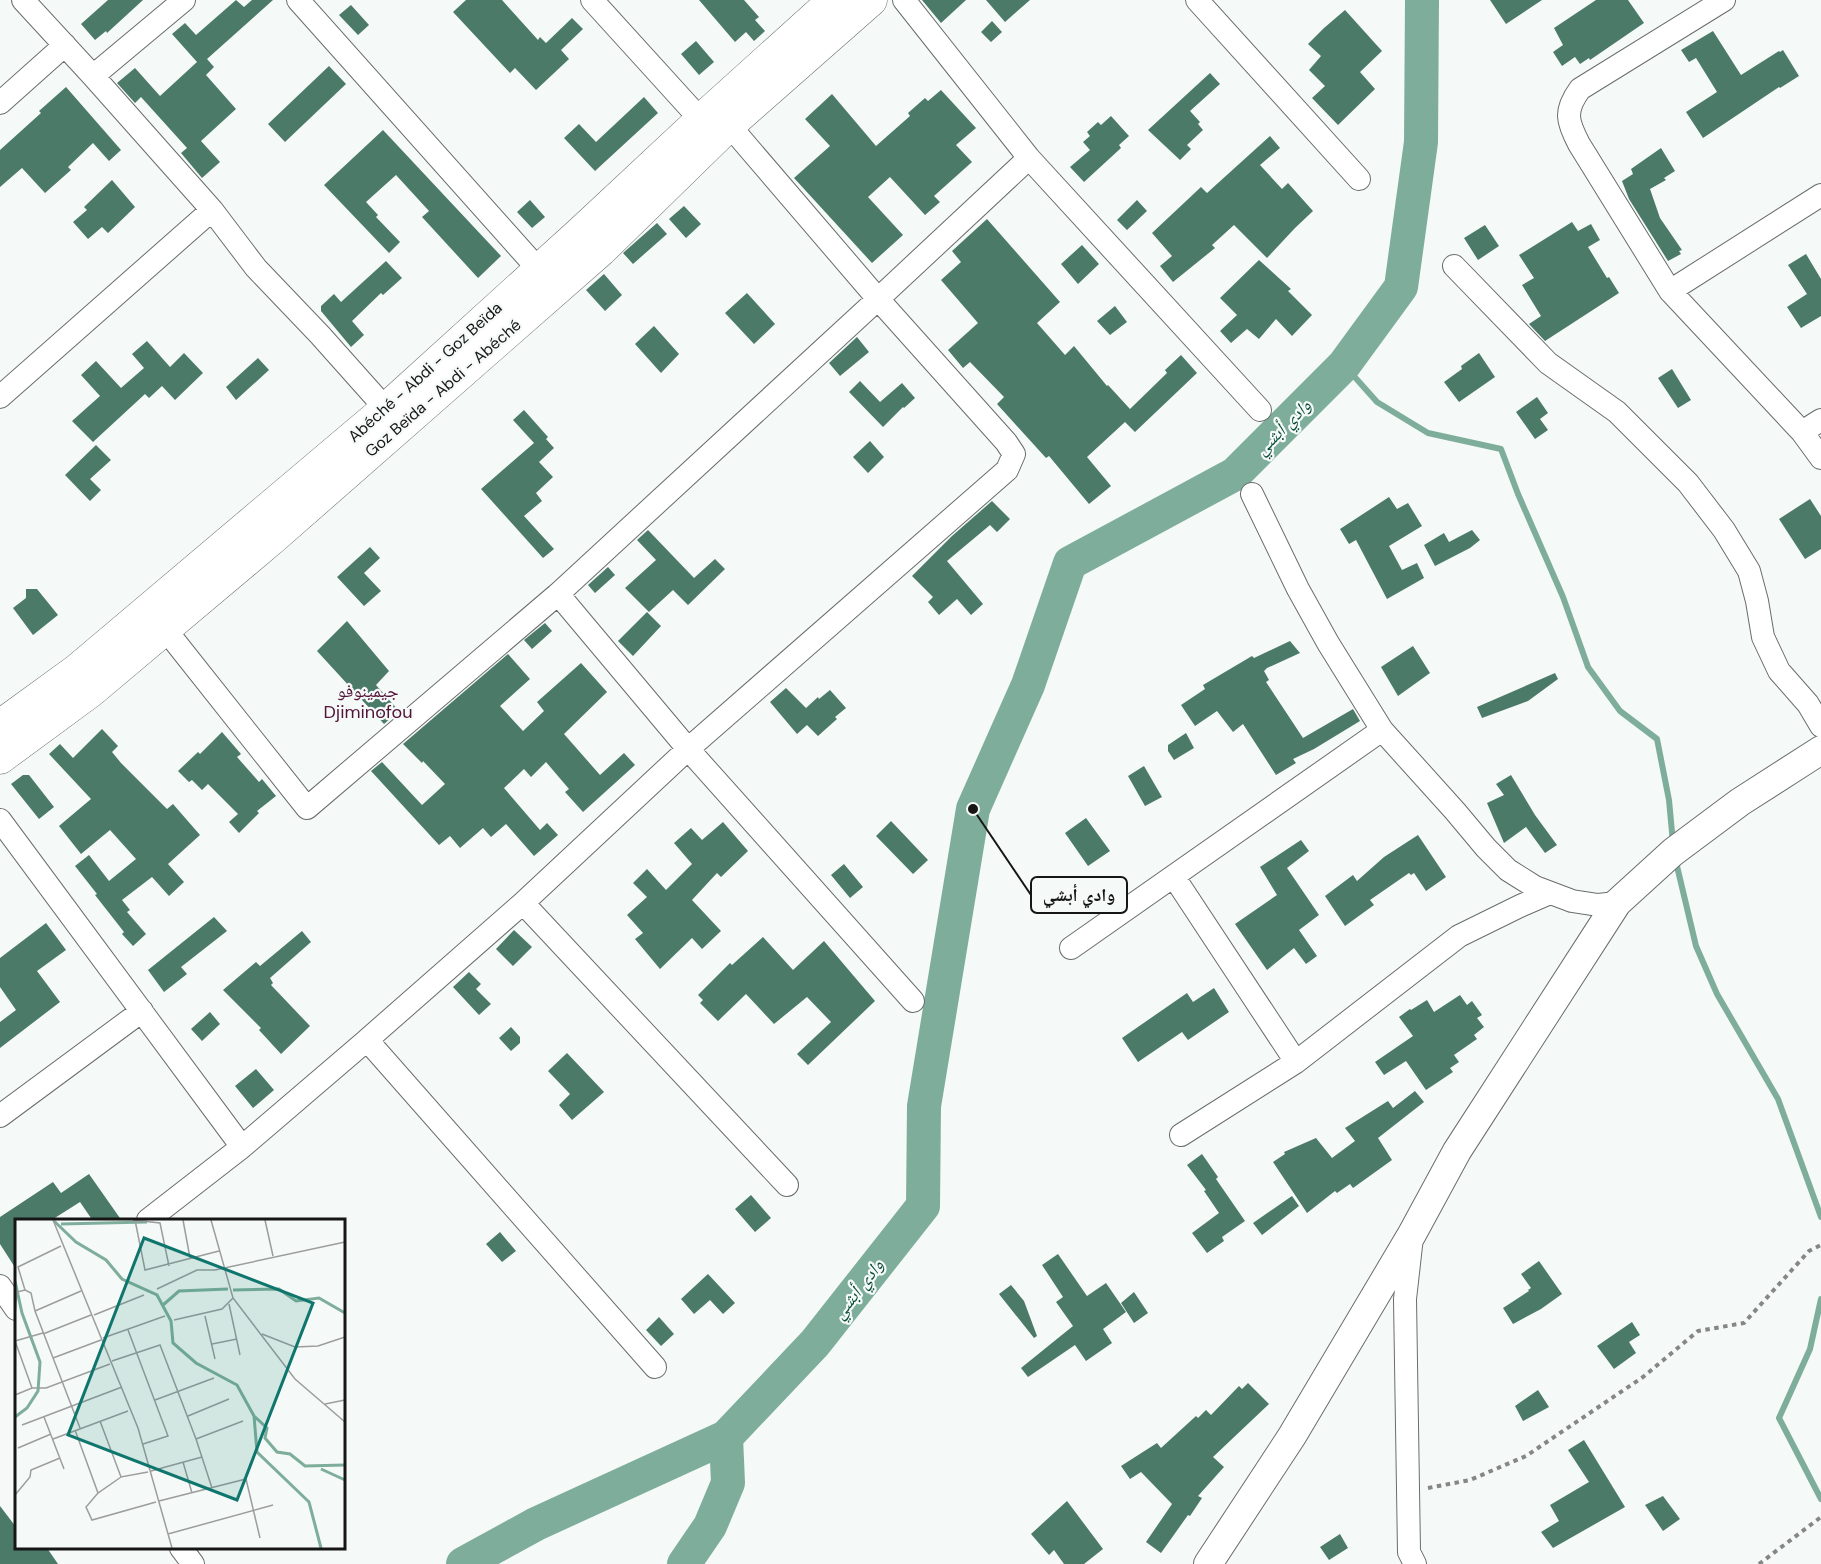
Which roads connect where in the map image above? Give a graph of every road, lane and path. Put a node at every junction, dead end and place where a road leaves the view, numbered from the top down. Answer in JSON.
{"nodes":[{"id":1,"x":23,"y":0,"type":"edge"},
{"id":2,"x":184,"y":0,"type":"edge"},
{"id":3,"x":298,"y":0,"type":"edge"},
{"id":4,"x":592,"y":0,"type":"edge"},
{"id":5,"x":834,"y":0,"type":"edge"},
{"id":6,"x":871,"y":0,"type":"edge"},
{"id":7,"x":904,"y":0,"type":"edge"},
{"id":8,"x":1197,"y":0,"type":"edge"},
{"id":9,"x":1724,"y":0,"type":"edge"},
{"id":10,"x":65,"y":45,"type":"junction"},
{"id":11,"x":93,"y":76,"type":"junction"},
{"id":12,"x":0,"y":103,"type":"edge"},
{"id":13,"x":715,"y":122,"type":"junction"},
{"id":14,"x":1029,"y":158,"type":"junction"},
{"id":15,"x":1359,"y":179,"type":"dead end"},
{"id":16,"x":1821,"y":195,"type":"edge"},
{"id":17,"x":212,"y":210,"type":"junction"},
{"id":18,"x":1454,"y":267,"type":"dead end"},
{"id":19,"x":547,"y":280,"type":"junction"},
{"id":20,"x":1670,"y":291,"type":"junction"},
{"id":21,"x":878,"y":299,"type":"junction"},
{"id":22,"x":0,"y":397,"type":"edge"},
{"id":23,"x":386,"y":409,"type":"junction"},
{"id":24,"x":1260,"y":410,"type":"dead end"},
{"id":25,"x":1811,"y":426,"type":"edge"},
{"id":26,"x":1821,"y":458,"type":"edge"},
{"id":27,"x":1252,"y":494,"type":"dead end"},
{"id":28,"x":265,"y":528,"type":"junction"},
{"id":29,"x":558,"y":594,"type":"junction"},
{"id":30,"x":165,"y":629,"type":"junction"},
{"id":31,"x":0,"y":726,"type":"edge"},
{"id":32,"x":1821,"y":726,"type":"edge"},
{"id":33,"x":1382,"y":730,"type":"junction"},
{"id":34,"x":688,"y":749,"type":"junction"},
{"id":35,"x":1821,"y":750,"type":"edge"},
{"id":36,"x":0,"y":758,"type":"edge"},
{"id":37,"x":0,"y":820,"type":"edge"},
{"id":38,"x":1174,"y":877,"type":"junction"},
{"id":39,"x":1550,"y":893,"type":"junction"},
{"id":40,"x":523,"y":903,"type":"junction"},
{"id":41,"x":1617,"y":903,"type":"junction"},
{"id":42,"x":1071,"y":948,"type":"dead end"},
{"id":43,"x":913,"y":1002,"type":"dead end"},
{"id":44,"x":142,"y":1011,"type":"junction"},
{"id":45,"x":367,"y":1040,"type":"junction"},
{"id":46,"x":1296,"y":1062,"type":"junction"},
{"id":47,"x":0,"y":1116,"type":"edge"},
{"id":48,"x":1181,"y":1135,"type":"dead end"},
{"id":49,"x":242,"y":1147,"type":"junction"},
{"id":50,"x":787,"y":1185,"type":"dead end"},
{"id":51,"x":151,"y":1219,"type":"edge"},
{"id":52,"x":1412,"y":1234,"type":"junction"},
{"id":53,"x":1821,"y":1245,"type":"edge"},
{"id":54,"x":0,"y":1286,"type":"edge"},
{"id":55,"x":15,"y":1308,"type":"edge"},
{"id":56,"x":655,"y":1367,"type":"dead end"},
{"id":57,"x":1408,"y":1492,"type":"junction"},
{"id":58,"x":1821,"y":1516,"type":"edge"},
{"id":59,"x":183,"y":1549,"type":"edge"},
{"id":60,"x":193,"y":1564,"type":"edge"},
{"id":61,"x":1208,"y":1564,"type":"edge"},
{"id":62,"x":1415,"y":1564,"type":"edge"},
{"id":63,"x":1759,"y":1564,"type":"edge"}],
"edges":[{"from":1,"to":10,"type":"street"},
{"from":2,"to":11,"type":"street"},
{"from":3,"to":19,"type":"street"},
{"from":4,"to":13,"type":"street"},
{"from":5,"to":13,"type":"main road","name":"Abéché - Abdi - Goz Beïda"},
{"from":6,"to":13,"type":"main road"},
{"from":7,"to":14,"type":"street"},
{"from":8,"to":15,"type":"street"},
{"from":9,"to":20,"type":"street"},
{"from":10,"to":11,"type":"street"},
{"from":10,"to":12,"type":"street"},
{"from":11,"to":17,"type":"street"},
{"from":13,"to":19,"type":"main road","name":"Abéché - Abdi - Goz Beïda"},
{"from":13,"to":21,"type":"street"},
{"from":14,"to":21,"type":"street"},
{"from":14,"to":24,"type":"street"},
{"from":16,"to":20,"type":"street"},
{"from":17,"to":22,"type":"street"},
{"from":17,"to":23,"type":"street"},
{"from":18,"to":32,"type":"street"},
{"from":19,"to":23,"type":"main road","name":"Abéché - Abdi - Goz Beïda"},
{"from":19,"to":28,"type":"main road","name":"Goz Beïda - Abdi - Abéché"},
{"from":20,"to":25,"type":"street"},
{"from":21,"to":29,"type":"street"},
{"from":21,"to":34,"type":"street"},
{"from":23,"to":28,"type":"main road","name":"Abéché - Abdi - Goz Beïda"},
{"from":25,"to":26,"type":"street"},
{"from":27,"to":33,"type":"street"},
{"from":28,"to":30,"type":"main road","name":"Goz Beïda - Abdi - Abéché"},
{"from":28,"to":31,"type":"main road","name":"Abéché - Abdi - Goz Beïda"},
{"from":29,"to":30,"type":"street"},
{"from":29,"to":34,"type":"street"},
{"from":30,"to":36,"type":"main road","name":"Goz Beïda - Abdi - Abéché"},
{"from":33,"to":38,"type":"street"},
{"from":33,"to":39,"type":"street"},
{"from":34,"to":40,"type":"street"},
{"from":34,"to":43,"type":"street"},
{"from":35,"to":41,"type":"street"},
{"from":37,"to":44,"type":"street"},
{"from":38,"to":42,"type":"street"},
{"from":38,"to":46,"type":"street"},
{"from":39,"to":41,"type":"street"},
{"from":39,"to":46,"type":"street"},
{"from":40,"to":45,"type":"street"},
{"from":40,"to":50,"type":"street"},
{"from":41,"to":52,"type":"street"},
{"from":44,"to":47,"type":"street"},
{"from":44,"to":49,"type":"street"},
{"from":45,"to":49,"type":"street"},
{"from":45,"to":56,"type":"street"},
{"from":46,"to":48,"type":"street"},
{"from":49,"to":51,"type":"street"},
{"from":52,"to":57,"type":"street"},
{"from":52,"to":61,"type":"street"},
{"from":53,"to":57,"type":"path"},
{"from":54,"to":55,"type":"street"},
{"from":57,"to":62,"type":"street"},
{"from":58,"to":63,"type":"path"},
{"from":59,"to":60,"type":"street"}]}
